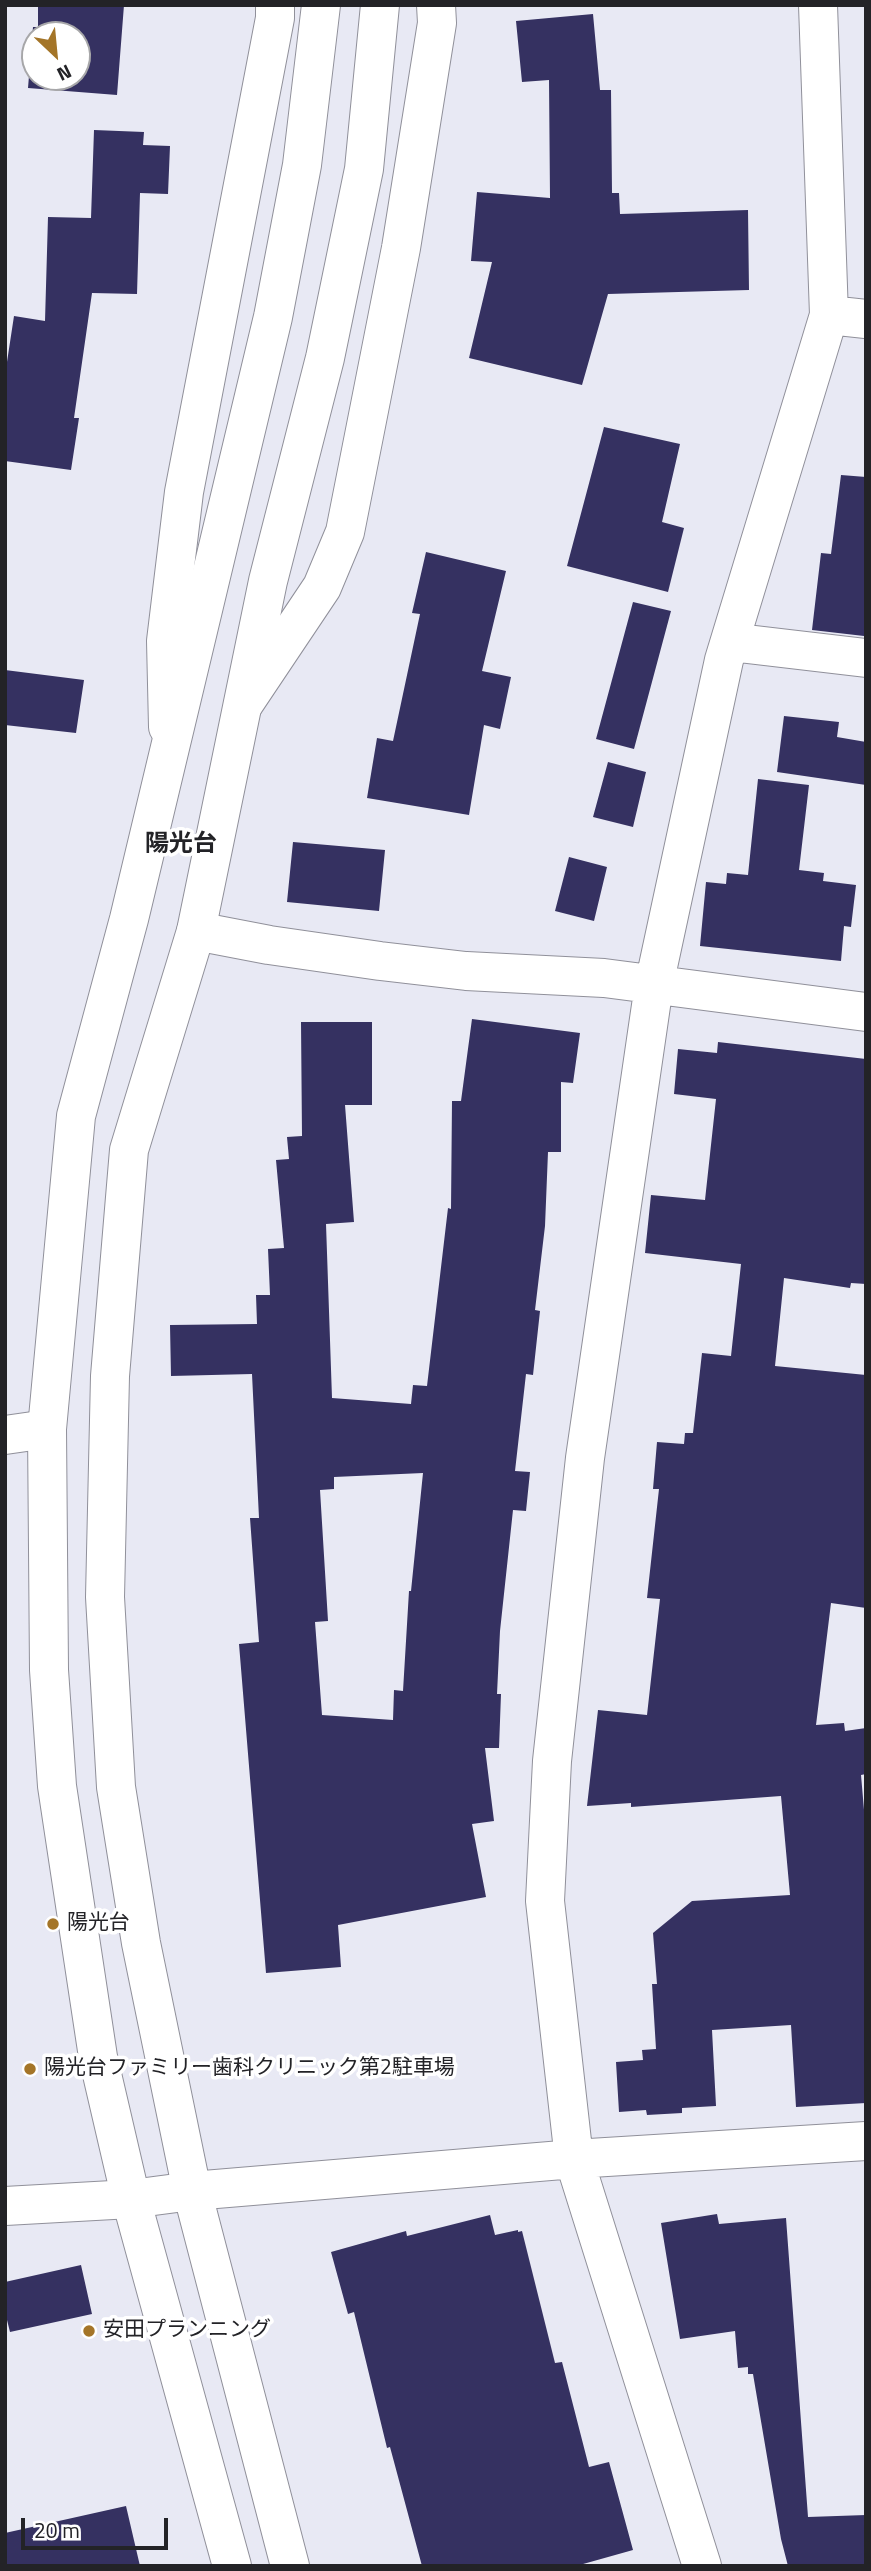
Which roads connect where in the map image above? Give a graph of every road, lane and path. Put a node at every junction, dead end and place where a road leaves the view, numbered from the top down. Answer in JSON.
{"nodes":[{"id":1,"x":275,"y":5,"type":"edge"},
{"id":2,"x":321,"y":5,"type":"edge"},
{"id":3,"x":380,"y":5,"type":"edge"},
{"id":4,"x":436,"y":5,"type":"edge"},
{"id":5,"x":818,"y":5,"type":"edge"},
{"id":6,"x":829,"y":315,"type":"junction"},
{"id":7,"x":866,"y":319,"type":"edge"},
{"id":8,"x":730,"y":642,"type":"junction"},
{"id":9,"x":866,"y":658,"type":"edge"},
{"id":10,"x":243,"y":705,"type":"junction"},
{"id":11,"x":169,"y":754,"type":"junction"},
{"id":12,"x":196,"y":930,"type":"junction"},
{"id":13,"x":654,"y":985,"type":"junction"},
{"id":14,"x":866,"y":1012,"type":"edge"},
{"id":15,"x":47,"y":1429,"type":"junction"},
{"id":16,"x":5,"y":1435,"type":"edge"},
{"id":17,"x":866,"y":2141,"type":"edge"},
{"id":18,"x":574,"y":2160,"type":"junction"},
{"id":19,"x":192,"y":2191,"type":"junction"},
{"id":20,"x":131,"y":2199,"type":"junction"},
{"id":21,"x":5,"y":2206,"type":"edge"},
{"id":22,"x":232,"y":2566,"type":"edge"},
{"id":23,"x":290,"y":2566,"type":"edge"},
{"id":24,"x":702,"y":2566,"type":"edge"}],
"edges":[{"from":1,"to":11,"type":"street"},
{"from":2,"to":11,"type":"street"},
{"from":3,"to":10,"type":"street"},
{"from":4,"to":10,"type":"street"},
{"from":5,"to":6,"type":"street"},
{"from":6,"to":7,"type":"street"},
{"from":6,"to":8,"type":"street"},
{"from":8,"to":9,"type":"street"},
{"from":8,"to":13,"type":"street"},
{"from":10,"to":12,"type":"street"},
{"from":11,"to":15,"type":"street"},
{"from":12,"to":13,"type":"street"},
{"from":12,"to":19,"type":"street"},
{"from":13,"to":14,"type":"street"},
{"from":13,"to":18,"type":"street"},
{"from":15,"to":16,"type":"street"},
{"from":15,"to":20,"type":"street"},
{"from":17,"to":18,"type":"street"},
{"from":18,"to":19,"type":"street"},
{"from":18,"to":24,"type":"street"},
{"from":19,"to":20,"type":"street"},
{"from":19,"to":23,"type":"street"},
{"from":20,"to":21,"type":"street"},
{"from":20,"to":22,"type":"street"}]}
